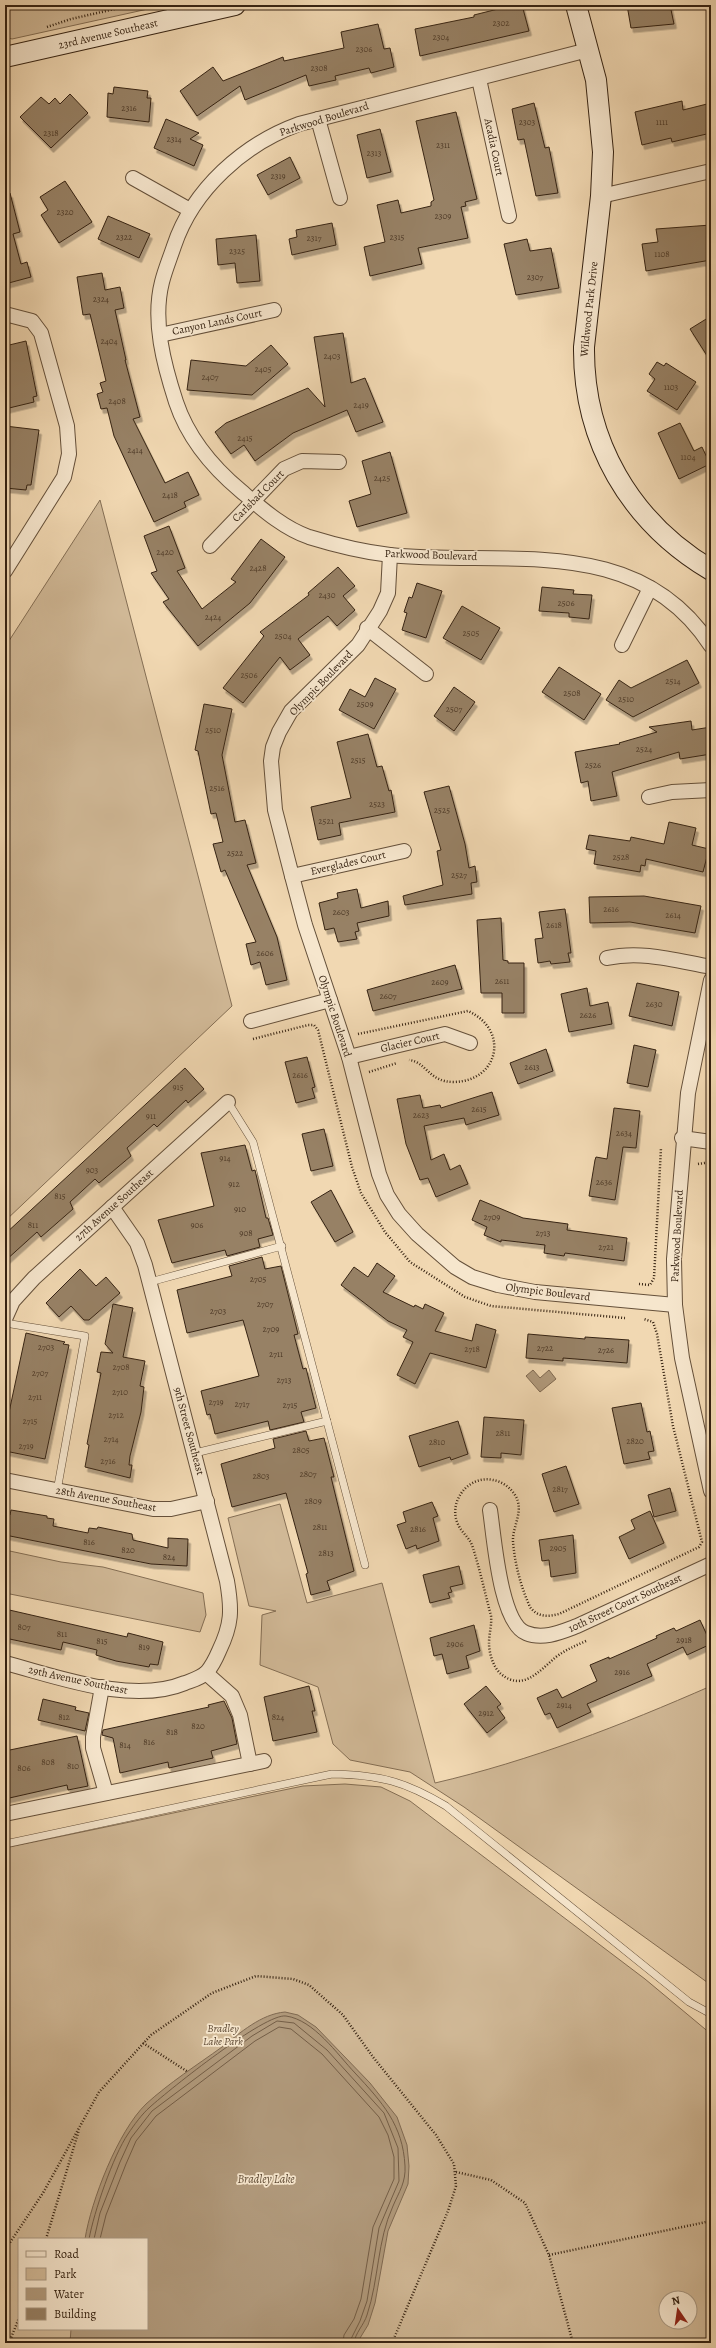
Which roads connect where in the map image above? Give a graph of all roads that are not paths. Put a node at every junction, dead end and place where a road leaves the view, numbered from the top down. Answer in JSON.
{"nodes":[{"id":1,"x":235,"y":5,"type":"edge"},
{"id":2,"x":576,"y":5,"type":"edge"},
{"id":3,"x":588,"y":50,"type":"junction"},
{"id":4,"x":5,"y":57,"type":"edge"},
{"id":5,"x":479,"y":78,"type":"junction"},
{"id":6,"x":318,"y":119,"type":"junction"},
{"id":7,"x":711,"y":172,"type":"edge"},
{"id":8,"x":133,"y":178,"type":"dead end"},
{"id":9,"x":601,"y":196,"type":"junction"},
{"id":10,"x":340,"y":198,"type":"dead end"},
{"id":11,"x":190,"y":210,"type":"junction"},
{"id":12,"x":509,"y":216,"type":"dead end"},
{"id":13,"x":274,"y":310,"type":"dead end"},
{"id":14,"x":5,"y":314,"type":"edge"},
{"id":15,"x":160,"y":335,"type":"junction"},
{"id":16,"x":339,"y":462,"type":"dead end"},
{"id":17,"x":252,"y":501,"type":"junction"},
{"id":18,"x":210,"y":546,"type":"dead end"},
{"id":19,"x":390,"y":555,"type":"junction"},
{"id":20,"x":711,"y":570,"type":"edge"},
{"id":21,"x":5,"y":571,"type":"edge"},
{"id":22,"x":650,"y":588,"type":"junction"},
{"id":23,"x":368,"y":628,"type":"junction"},
{"id":24,"x":622,"y":645,"type":"dead end"},
{"id":25,"x":711,"y":646,"type":"edge"},
{"id":26,"x":426,"y":674,"type":"dead end"},
{"id":27,"x":711,"y":790,"type":"edge"},
{"id":28,"x":649,"y":797,"type":"dead end"},
{"id":29,"x":404,"y":851,"type":"dead end"},
{"id":30,"x":292,"y":876,"type":"junction"},
{"id":31,"x":608,"y":958,"type":"dead end"},
{"id":32,"x":711,"y":967,"type":"edge"},
{"id":33,"x":711,"y":980,"type":"edge"},
{"id":34,"x":330,"y":1000,"type":"junction"},
{"id":35,"x":251,"y":1021,"type":"dead end"},
{"id":36,"x":470,"y":1043,"type":"dead end"},
{"id":37,"x":349,"y":1056,"type":"junction"},
{"id":38,"x":228,"y":1102,"type":"joint"},
{"id":39,"x":682,"y":1138,"type":"junction"},
{"id":40,"x":711,"y":1142,"type":"edge"},
{"id":41,"x":112,"y":1207,"type":"junction"},
{"id":42,"x":282,"y":1246,"type":"junction"},
{"id":43,"x":150,"y":1282,"type":"junction"},
{"id":44,"x":675,"y":1305,"type":"junction"},
{"id":45,"x":6,"y":1318,"type":"edge"},
{"id":46,"x":327,"y":1421,"type":"junction"},
{"id":47,"x":195,"y":1453,"type":"junction"},
{"id":48,"x":5,"y":1480,"type":"edge"},
{"id":49,"x":57,"y":1491,"type":"junction"},
{"id":50,"x":711,"y":1491,"type":"edge"},
{"id":51,"x":207,"y":1501,"type":"junction"},
{"id":52,"x":490,"y":1510,"type":"dead end"},
{"id":53,"x":711,"y":1564,"type":"edge"},
{"id":54,"x":365,"y":1566,"type":"dead end"},
{"id":55,"x":5,"y":1663,"type":"edge"},
{"id":56,"x":210,"y":1667,"type":"junction"},
{"id":57,"x":102,"y":1687,"type":"junction"},
{"id":58,"x":106,"y":1793,"type":"junction"},
{"id":59,"x":5,"y":1814,"type":"edge"},
{"id":60,"x":5,"y":1844,"type":"edge"},
{"id":61,"x":711,"y":2014,"type":"edge"}],
"edges":[{"from":1,"to":4,"type":"street","name":"23rd Avenue Southeast"},
{"from":2,"to":3,"type":"street","name":"Wildwood Park Drive"},
{"from":3,"to":5,"type":"street","name":"Parkwood Boulevard"},
{"from":3,"to":9,"type":"street","name":"Wildwood Park Drive"},
{"from":5,"to":6,"type":"street","name":"Parkwood Boulevard"},
{"from":5,"to":12,"type":"street","name":"Acadia Court"},
{"from":6,"to":10,"type":"street"},
{"from":6,"to":11,"type":"street","name":"Parkwood Boulevard"},
{"from":7,"to":9,"type":"street"},
{"from":8,"to":11,"type":"street"},
{"from":9,"to":20,"type":"street","name":"Wildwood Park Drive"},
{"from":11,"to":15,"type":"street","name":"Parkwood Boulevard"},
{"from":13,"to":15,"type":"street","name":"Canyon Lands Court"},
{"from":14,"to":21,"type":"street"},
{"from":15,"to":17,"type":"street","name":"Parkwood Boulevard"},
{"from":16,"to":17,"type":"street","name":"Carlsbad Court"},
{"from":17,"to":18,"type":"street","name":"Carlsbad Court"},
{"from":17,"to":19,"type":"street","name":"Parkwood Boulevard"},
{"from":19,"to":22,"type":"street","name":"Parkwood Boulevard"},
{"from":19,"to":23,"type":"street","name":"Olympic Boulevard"},
{"from":22,"to":24,"type":"street"},
{"from":22,"to":25,"type":"street","name":"Parkwood Boulevard"},
{"from":23,"to":26,"type":"street"},
{"from":23,"to":30,"type":"street","name":"Olympic Boulevard"},
{"from":27,"to":28,"type":"street"},
{"from":29,"to":30,"type":"street","name":"Everglades Court"},
{"from":30,"to":34,"type":"street","name":"Olympic Boulevard"},
{"from":31,"to":32,"type":"street"},
{"from":33,"to":39,"type":"street","name":"Parkwood Boulevard"},
{"from":34,"to":35,"type":"street"},
{"from":34,"to":37,"type":"street","name":"Olympic Boulevard"},
{"from":36,"to":37,"type":"street","name":"Glacier Court"},
{"from":37,"to":44,"type":"street","name":"Olympic Boulevard"},
{"from":38,"to":41,"type":"street","name":"27th Avenue Southeast"},
{"from":38,"to":42,"type":"lane"},
{"from":39,"to":40,"type":"street"},
{"from":39,"to":44,"type":"street","name":"Parkwood Boulevard"},
{"from":41,"to":43,"type":"street","name":"9th Street Southeast"},
{"from":41,"to":45,"type":"street","name":"27th Avenue Southeast"},
{"from":42,"to":43,"type":"lane"},
{"from":42,"to":46,"type":"lane"},
{"from":43,"to":47,"type":"street","name":"9th Street Southeast"},
{"from":44,"to":50,"type":"street","name":"Parkwood Boulevard"},
{"from":45,"to":49,"type":"lane"},
{"from":46,"to":47,"type":"lane"},
{"from":46,"to":54,"type":"lane"},
{"from":47,"to":51,"type":"street","name":"9th Street Southeast"},
{"from":48,"to":49,"type":"street","name":"28th Avenue Southeast"},
{"from":49,"to":51,"type":"street","name":"28th Avenue Southeast"},
{"from":51,"to":56,"type":"street","name":"9th Street Southeast"},
{"from":52,"to":53,"type":"street","name":"10th Street Court Southeast"},
{"from":55,"to":57,"type":"street","name":"29th Avenue Southeast"},
{"from":56,"to":57,"type":"street","name":"29th Avenue Southeast"},
{"from":56,"to":58,"type":"street"},
{"from":57,"to":58,"type":"street"},
{"from":58,"to":59,"type":"street"},
{"from":60,"to":61,"type":"lane"}]}
